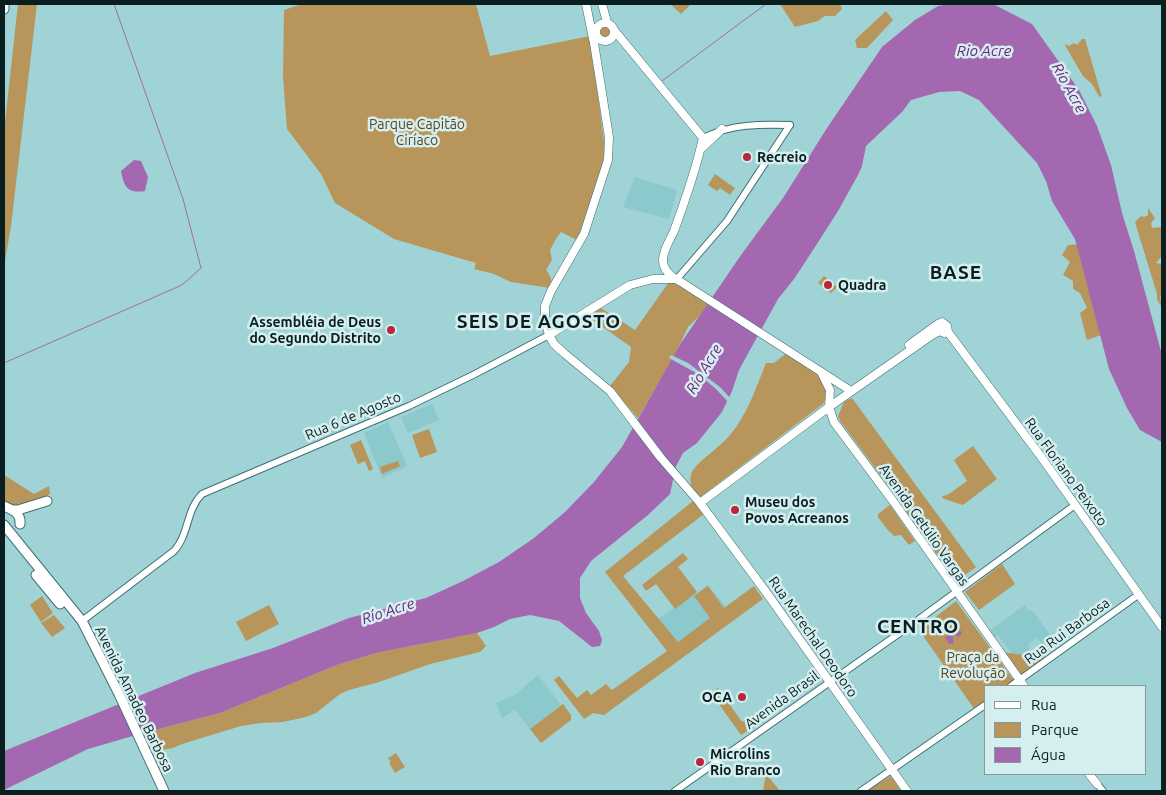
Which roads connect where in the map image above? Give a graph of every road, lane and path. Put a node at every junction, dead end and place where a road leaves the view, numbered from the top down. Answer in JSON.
{"nodes":[{"id":1,"x":4,"y":4,"type":"edge"},
{"id":2,"x":587,"y":4,"type":"edge"},
{"id":3,"x":602,"y":4,"type":"edge"},
{"id":4,"x":4,"y":9,"type":"edge"},
{"id":5,"x":607,"y":22,"type":"junction"},
{"id":6,"x":614,"y":30,"type":"junction"},
{"id":7,"x":596,"y":40,"type":"junction"},
{"id":8,"x":606,"y":41,"type":"junction"},
{"id":9,"x":630,"y":51,"type":"junction"},
{"id":10,"x":722,"y":129,"type":"junction"},
{"id":11,"x":703,"y":138,"type":"junction"},
{"id":12,"x":700,"y":150,"type":"junction"},
{"id":13,"x":677,"y":280,"type":"junction"},
{"id":14,"x":549,"y":335,"type":"junction"},
{"id":15,"x":820,"y":371,"type":"junction"},
{"id":16,"x":851,"y":391,"type":"junction"},
{"id":17,"x":829,"y":407,"type":"junction"},
{"id":18,"x":47,"y":501,"type":"dead end"},
{"id":19,"x":698,"y":501,"type":"junction"},
{"id":20,"x":1075,"y":505,"type":"junction"},
{"id":21,"x":4,"y":506,"type":"edge"},
{"id":22,"x":13,"y":510,"type":"junction"},
{"id":23,"x":20,"y":524,"type":"dead end"},
{"id":24,"x":4,"y":526,"type":"edge"},
{"id":25,"x":4,"y":534,"type":"edge"},
{"id":26,"x":14,"y":542,"type":"junction"},
{"id":27,"x":956,"y":592,"type":"junction"},
{"id":28,"x":1138,"y":595,"type":"junction"},
{"id":29,"x":79,"y":623,"type":"junction"},
{"id":30,"x":1162,"y":627,"type":"edge"},
{"id":31,"x":829,"y":682,"type":"junction"},
{"id":32,"x":1022,"y":683,"type":"edge"},
{"id":33,"x":984,"y":706,"type":"edge"},
{"id":34,"x":892,"y":768,"type":"junction"},
{"id":35,"x":1089,"y":775,"type":"edge"},
{"id":36,"x":1097,"y":784,"type":"joint"},
{"id":37,"x":159,"y":791,"type":"edge"},
{"id":38,"x":164,"y":791,"type":"edge"},
{"id":39,"x":674,"y":791,"type":"edge"},
{"id":40,"x":861,"y":791,"type":"edge"},
{"id":41,"x":907,"y":791,"type":"edge"},
{"id":42,"x":1103,"y":791,"type":"edge"}],
"edges":[{"from":1,"to":4,"type":"main road"},
{"from":2,"to":7,"type":"main road"},
{"from":2,"to":7,"type":"main road"},
{"from":3,"to":5,"type":"main road"},
{"from":5,"to":6,"type":"main road"},
{"from":5,"to":7,"type":"main road"},
{"from":6,"to":8,"type":"main road"},
{"from":6,"to":9,"type":"main road"},
{"from":7,"to":8,"type":"main road"},
{"from":7,"to":8,"type":"main road"},
{"from":7,"to":14,"type":"main road"},
{"from":8,"to":9,"type":"main road"},
{"from":9,"to":11,"type":"main road"},
{"from":10,"to":11,"type":"street"},
{"from":10,"to":12,"type":"main road"},
{"from":10,"to":13,"type":"street"},
{"from":11,"to":12,"type":"main road"},
{"from":12,"to":13,"type":"main road"},
{"from":13,"to":14,"type":"main road","name":"Rua 6 de Agosto"},
{"from":13,"to":15,"type":"main road","name":"Avenida Getúlio Vargas"},
{"from":14,"to":19,"type":"main road","name":"Rua Marechal Deodoro"},
{"from":14,"to":29,"type":"street","name":"Rua 6 de Agosto"},
{"from":15,"to":16,"type":"main road","name":"Avenida Getúlio Vargas"},
{"from":15,"to":17,"type":"main road","name":"Avenida Getúlio Vargas"},
{"from":16,"to":17,"type":"main road"},
{"from":16,"to":20,"type":"main road","name":"Rua Floriano Peixoto"},
{"from":17,"to":19,"type":"main road"},
{"from":17,"to":27,"type":"main road","name":"Avenida Getúlio Vargas"},
{"from":18,"to":22,"type":"main road"},
{"from":19,"to":31,"type":"main road","name":"Rua Marechal Deodoro"},
{"from":20,"to":27,"type":"street","name":"Avenida Brasil"},
{"from":20,"to":28,"type":"main road","name":"Rua Floriano Peixoto"},
{"from":21,"to":22,"type":"main road"},
{"from":22,"to":23,"type":"main road"},
{"from":24,"to":26,"type":"main road","name":"Avenida Amadeo Barbosa"},
{"from":25,"to":26,"type":"main road","name":"Avenida Amadeo Barbosa"},
{"from":26,"to":29,"type":"main road","name":"Avenida Amadeo Barbosa"},
{"from":27,"to":31,"type":"street","name":"Avenida Brasil"},
{"from":27,"to":32,"type":"main road","name":"Avenida Getúlio Vargas"},
{"from":28,"to":30,"type":"main road","name":"Rua Floriano Peixoto"},
{"from":28,"to":32,"type":"street","name":"Rua Rui Barbosa"},
{"from":29,"to":37,"type":"main road","name":"Avenida Amadeo Barbosa"},
{"from":29,"to":38,"type":"main road","name":"Avenida Amadeo Barbosa"},
{"from":31,"to":34,"type":"main road","name":"Rua Marechal Deodoro"},
{"from":31,"to":39,"type":"street","name":"Avenida Brasil"},
{"from":33,"to":34,"type":"street"},
{"from":34,"to":40,"type":"street"},
{"from":34,"to":41,"type":"main road","name":"Rua Marechal Deodoro"},
{"from":35,"to":36,"type":"main road"},
{"from":36,"to":42,"type":"street"}]}
